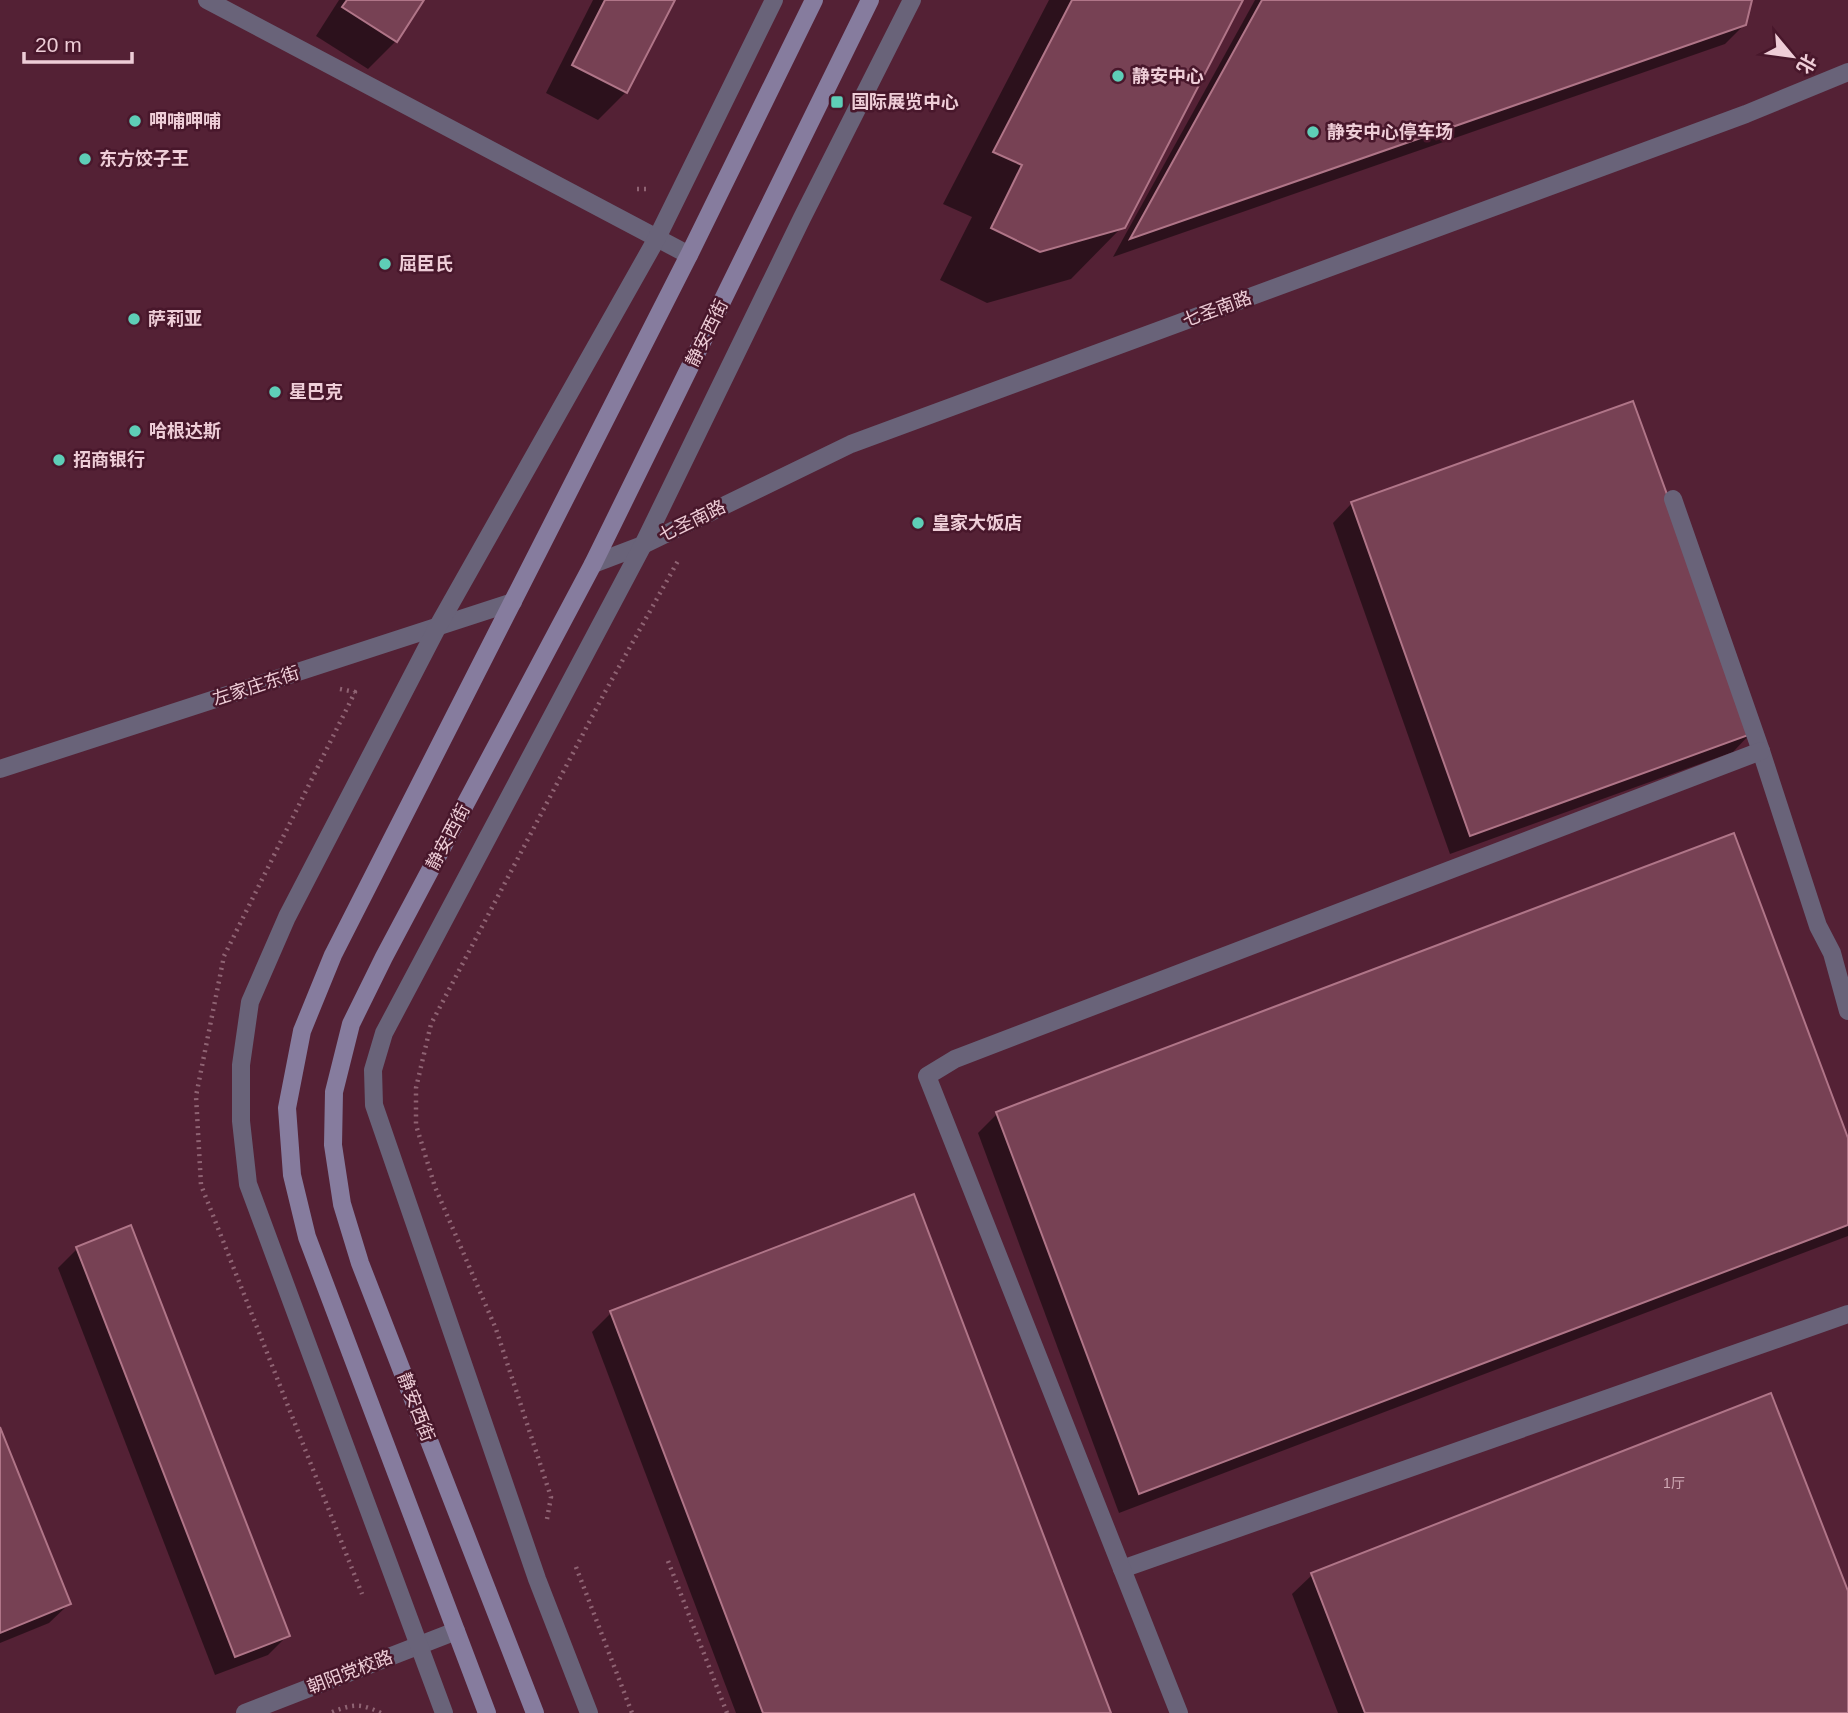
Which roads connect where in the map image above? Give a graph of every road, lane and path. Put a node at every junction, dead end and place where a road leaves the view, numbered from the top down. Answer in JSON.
{"nodes":[{"id":1,"x":207,"y":0,"type":"edge"},
{"id":2,"x":774,"y":0,"type":"edge"},
{"id":3,"x":814,"y":0,"type":"edge"},
{"id":4,"x":870,"y":0,"type":"edge"},
{"id":5,"x":912,"y":0,"type":"edge"},
{"id":6,"x":1848,"y":72,"type":"edge"},
{"id":7,"x":657,"y":238,"type":"junction"},
{"id":8,"x":689,"y":255,"type":"junction"},
{"id":9,"x":1673,"y":499,"type":"dead end"},
{"id":10,"x":643,"y":545,"type":"junction"},
{"id":11,"x":682,"y":553,"type":"dead end"},
{"id":12,"x":593,"y":565,"type":"junction"},
{"id":13,"x":513,"y":602,"type":"junction"},
{"id":14,"x":438,"y":626,"type":"junction"},
{"id":15,"x":1761,"y":751,"type":"junction"},
{"id":16,"x":0,"y":769,"type":"edge"},
{"id":17,"x":1848,"y":1011,"type":"edge"},
{"id":18,"x":1848,"y":1314,"type":"edge"},
{"id":19,"x":545,"y":1529,"type":"dead end"},
{"id":20,"x":668,"y":1561,"type":"dead end"},
{"id":21,"x":576,"y":1567,"type":"dead end"},
{"id":22,"x":1122,"y":1569,"type":"junction"},
{"id":23,"x":456,"y":1631,"type":"junction"},
{"id":24,"x":419,"y":1645,"type":"junction"},
{"id":25,"x":332,"y":1712,"type":"edge"},
{"id":26,"x":244,"y":1713,"type":"edge"},
{"id":27,"x":380,"y":1713,"type":"edge"},
{"id":28,"x":444,"y":1713,"type":"edge"},
{"id":29,"x":486,"y":1713,"type":"edge"},
{"id":30,"x":535,"y":1713,"type":"edge"},
{"id":31,"x":589,"y":1713,"type":"edge"},
{"id":32,"x":632,"y":1713,"type":"edge"},
{"id":33,"x":727,"y":1713,"type":"edge"},
{"id":34,"x":1179,"y":1713,"type":"edge"}],
"edges":[{"from":1,"to":7,"type":"street"},
{"from":2,"to":7,"type":"street"},
{"from":3,"to":8,"type":"main road"},
{"from":4,"to":12,"type":"main road","name":"静安西街"},
{"from":5,"to":10,"type":"street"},
{"from":6,"to":10,"type":"street","name":"七圣南路"},
{"from":7,"to":8,"type":"street"},
{"from":7,"to":14,"type":"street"},
{"from":8,"to":13,"type":"main road"},
{"from":9,"to":15,"type":"street"},
{"from":10,"to":12,"type":"street","name":"七圣南路"},
{"from":10,"to":31,"type":"street"},
{"from":11,"to":19,"type":"path"},
{"from":12,"to":30,"type":"main road","name":"静安西街"},
{"from":13,"to":14,"type":"street","name":"左家庄东街"},
{"from":13,"to":23,"type":"main road"},
{"from":14,"to":16,"type":"street","name":"左家庄东街"},
{"from":14,"to":24,"type":"street"},
{"from":15,"to":17,"type":"street"},
{"from":15,"to":22,"type":"street"},
{"from":18,"to":22,"type":"street"},
{"from":20,"to":33,"type":"path"},
{"from":21,"to":32,"type":"path"},
{"from":22,"to":34,"type":"street"},
{"from":23,"to":24,"type":"street","name":"朝阳党校路"},
{"from":23,"to":29,"type":"main road"},
{"from":24,"to":26,"type":"street","name":"朝阳党校路"},
{"from":24,"to":28,"type":"street"},
{"from":25,"to":27,"type":"path"}]}
